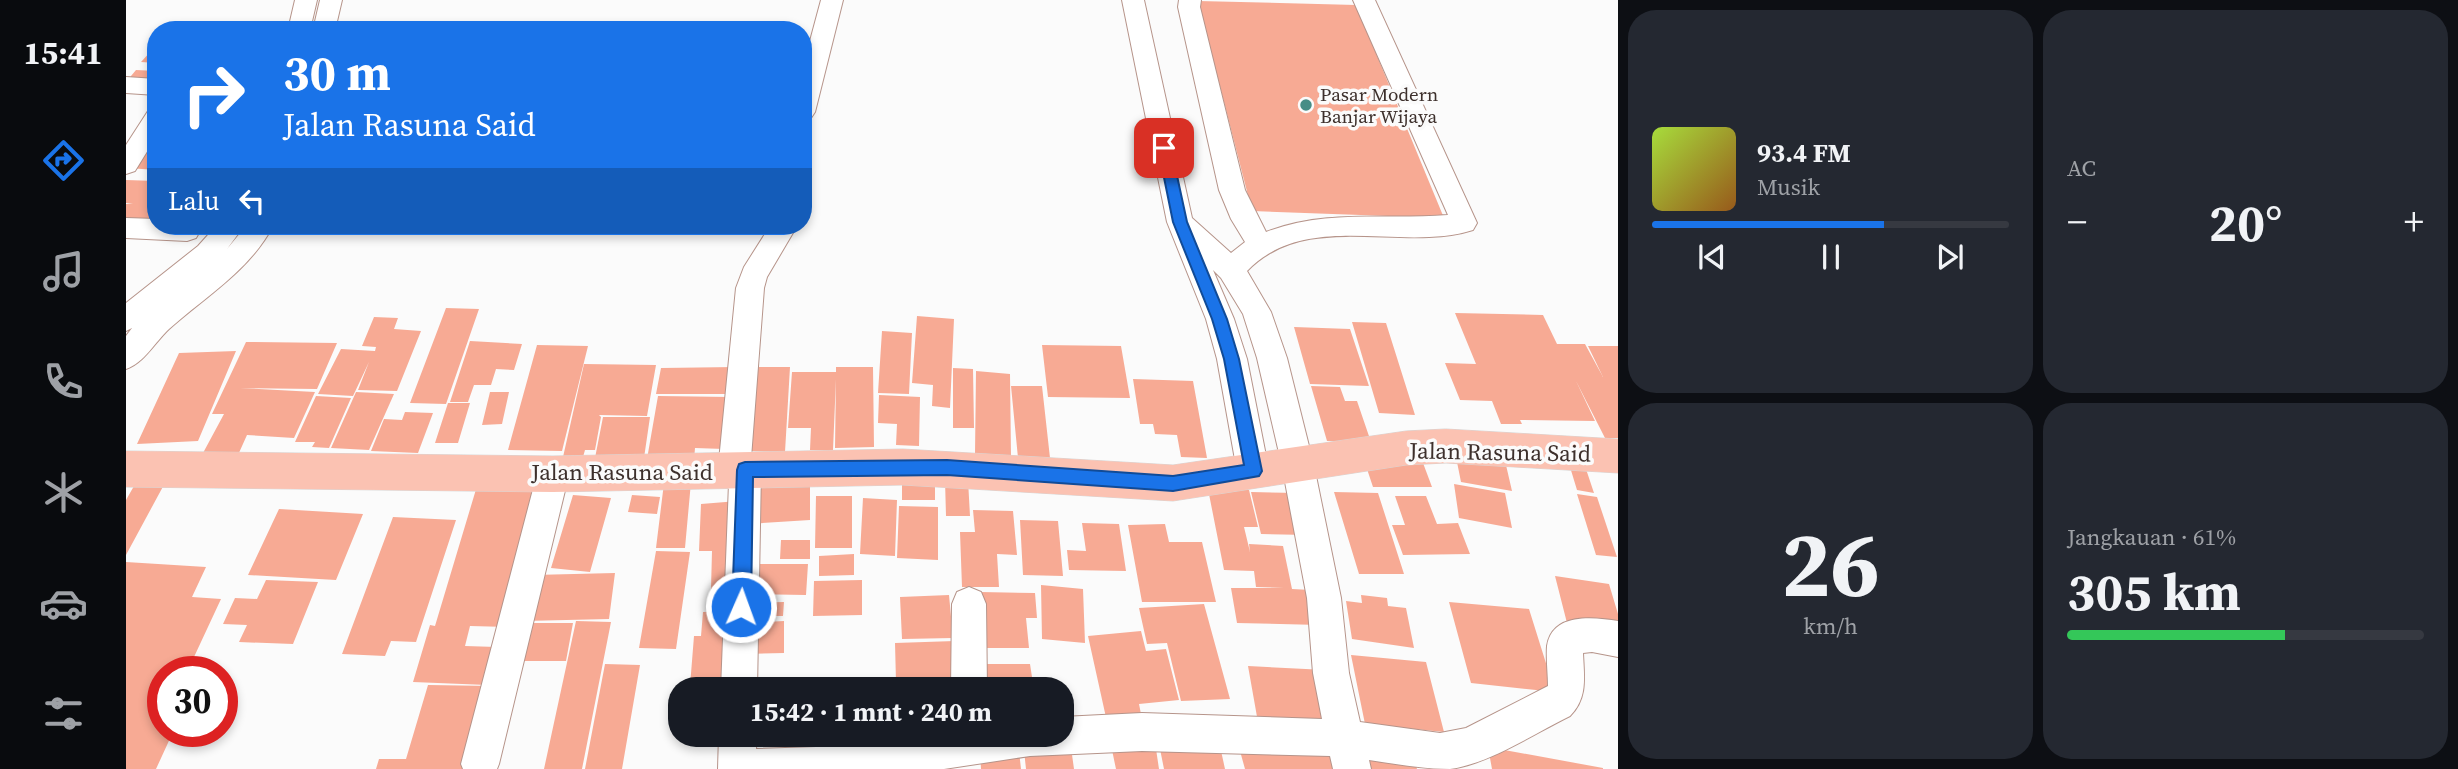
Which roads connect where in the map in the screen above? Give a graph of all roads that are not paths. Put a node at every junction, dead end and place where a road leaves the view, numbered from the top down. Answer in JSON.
{"nodes":[{"id":1,"x":306,"y":0,"type":"edge"},
{"id":2,"x":331,"y":0,"type":"edge"},
{"id":3,"x":832,"y":0,"type":"edge"},
{"id":4,"x":1133,"y":0,"type":"edge"},
{"id":5,"x":1190,"y":0,"type":"edge"},
{"id":6,"x":1364,"y":0,"type":"edge"},
{"id":7,"x":301,"y":21,"type":"edge"},
{"id":8,"x":326,"y":21,"type":"edge"},
{"id":9,"x":812,"y":69,"type":"edge"},
{"id":10,"x":126,"y":85,"type":"edge"},
{"id":11,"x":147,"y":86,"type":"edge"},
{"id":12,"x":147,"y":131,"type":"edge"},
{"id":13,"x":126,"y":165,"type":"edge"},
{"id":14,"x":1180,"y":222,"type":"junction"},
{"id":15,"x":126,"y":228,"type":"edge"},
{"id":16,"x":147,"y":229,"type":"edge"},
{"id":17,"x":223,"y":235,"type":"edge"},
{"id":18,"x":255,"y":235,"type":"edge"},
{"id":19,"x":778,"y":235,"type":"edge"},
{"id":20,"x":1260,"y":244,"type":"junction"},
{"id":21,"x":1231,"y":270,"type":"junction"},
{"id":22,"x":126,"y":319,"type":"edge"},
{"id":23,"x":126,"y":357,"type":"edge"},
{"id":24,"x":1272,"y":358,"type":"junction"},
{"id":25,"x":1231,"y":359,"type":"junction"},
{"id":26,"x":1618,"y":456,"type":"edge"},
{"id":27,"x":1298,"y":466,"type":"junction"},
{"id":28,"x":126,"y":469,"type":"edge"},
{"id":29,"x":740,"y":470,"type":"junction"},
{"id":30,"x":1253,"y":471,"type":"junction"},
{"id":31,"x":552,"y":474,"type":"junction"},
{"id":32,"x":969,"y":604,"type":"dead end"},
{"id":33,"x":1618,"y":639,"type":"edge"},
{"id":34,"x":739,"y":677,"type":"edge"},
{"id":35,"x":969,"y":677,"type":"edge"},
{"id":36,"x":1074,"y":735,"type":"edge"},
{"id":37,"x":738,"y":747,"type":"edge"},
{"id":38,"x":938,"y":747,"type":"edge"},
{"id":39,"x":1348,"y":754,"type":"edge"},
{"id":40,"x":1449,"y":761,"type":"edge"},
{"id":41,"x":480,"y":764,"type":"dead end"},
{"id":42,"x":737,"y":769,"type":"edge"},
{"id":43,"x":743,"y":769,"type":"edge"}],
"edges":[{"from":1,"to":7,"type":"street"},
{"from":2,"to":8,"type":"street"},
{"from":3,"to":9,"type":"street"},
{"from":4,"to":14,"type":"street"},
{"from":5,"to":20,"type":"street"},
{"from":6,"to":20,"type":"street"},
{"from":10,"to":11,"type":"street"},
{"from":12,"to":13,"type":"street"},
{"from":14,"to":21,"type":"street"},
{"from":14,"to":25,"type":"street"},
{"from":15,"to":16,"type":"street"},
{"from":17,"to":22,"type":"street"},
{"from":18,"to":23,"type":"street"},
{"from":19,"to":29,"type":"street"},
{"from":20,"to":21,"type":"street"},
{"from":21,"to":24,"type":"street"},
{"from":24,"to":25,"type":"street"},
{"from":24,"to":27,"type":"street"},
{"from":25,"to":30,"type":"street"},
{"from":26,"to":27,"type":"main road","name":"Jalan Rasuna Said"},
{"from":27,"to":30,"type":"main road","name":"Jalan Rasuna Said"},
{"from":27,"to":39,"type":"street"},
{"from":28,"to":31,"type":"main road","name":"Jalan Rasuna Said"},
{"from":29,"to":30,"type":"main road","name":"Jalan Rasuna Said"},
{"from":29,"to":31,"type":"main road","name":"Jalan Rasuna Said"},
{"from":29,"to":34,"type":"street"},
{"from":31,"to":41,"type":"street"},
{"from":32,"to":35,"type":"street"},
{"from":33,"to":40,"type":"street"},
{"from":36,"to":39,"type":"street"},
{"from":37,"to":42,"type":"street"},
{"from":38,"to":43,"type":"street"},
{"from":39,"to":40,"type":"street"}]}
